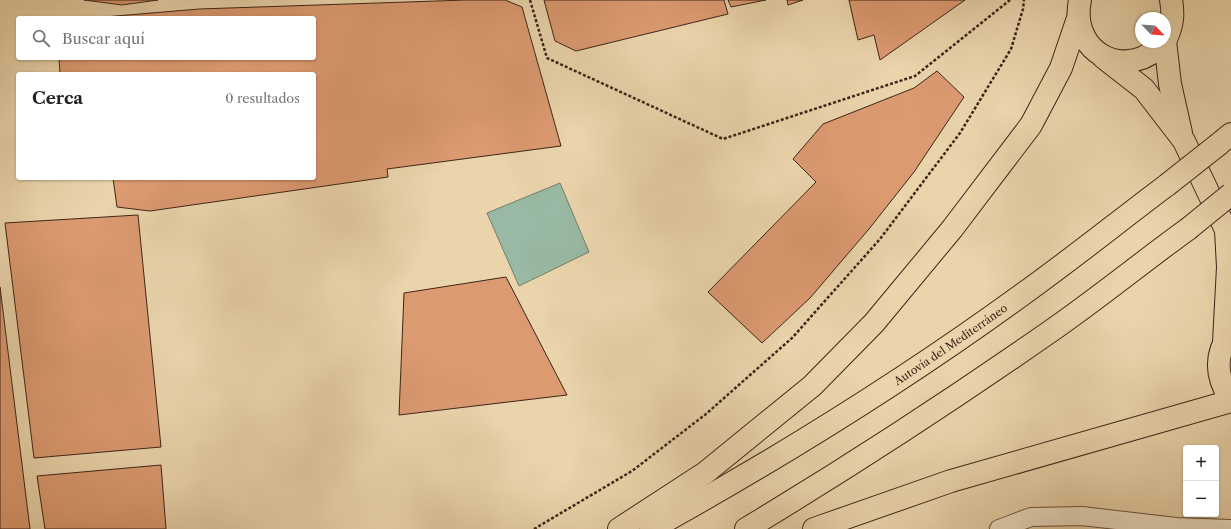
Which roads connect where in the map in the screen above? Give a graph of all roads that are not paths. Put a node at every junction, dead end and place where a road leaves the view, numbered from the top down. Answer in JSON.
{"nodes":[{"id":1,"x":1171,"y":0,"type":"edge"},
{"id":2,"x":1079,"y":9,"type":"edge"},
{"id":3,"x":1171,"y":28,"type":"edge"},
{"id":4,"x":1159,"y":48,"type":"edge"},
{"id":5,"x":1166,"y":48,"type":"edge"},
{"id":6,"x":1103,"y":57,"type":"junction"},
{"id":7,"x":1225,"y":139,"type":"edge"},
{"id":8,"x":1184,"y":142,"type":"junction"},
{"id":9,"x":1231,"y":194,"type":"edge"},
{"id":10,"x":1228,"y":233,"type":"edge"},
{"id":11,"x":1227,"y":337,"type":"edge"},
{"id":12,"x":1231,"y":400,"type":"edge"},
{"id":13,"x":1030,"y":523,"type":"edge"},
{"id":14,"x":619,"y":529,"type":"edge"},
{"id":15,"x":651,"y":529,"type":"edge"},
{"id":16,"x":746,"y":529,"type":"edge"},
{"id":17,"x":814,"y":529,"type":"edge"},
{"id":18,"x":999,"y":529,"type":"edge"},
{"id":19,"x":1231,"y":529,"type":"edge"}],
"edges":[{"from":1,"to":3,"type":"main road"},
{"from":2,"to":6,"type":"main road"},
{"from":2,"to":14,"type":"main road"},
{"from":4,"to":6,"type":"main road"},
{"from":5,"to":8,"type":"main road"},
{"from":6,"to":8,"type":"main road"},
{"from":7,"to":15,"type":"main road","name":"Autovía del Mediterráneo","bridge":true},
{"from":8,"to":10,"type":"main road"},
{"from":9,"to":16,"type":"main road","bridge":true},
{"from":10,"to":11,"type":"main road"},
{"from":11,"to":12,"type":"main road"},
{"from":12,"to":17,"type":"main road"},
{"from":13,"to":18,"type":"street"},
{"from":13,"to":19,"type":"street"}]}
